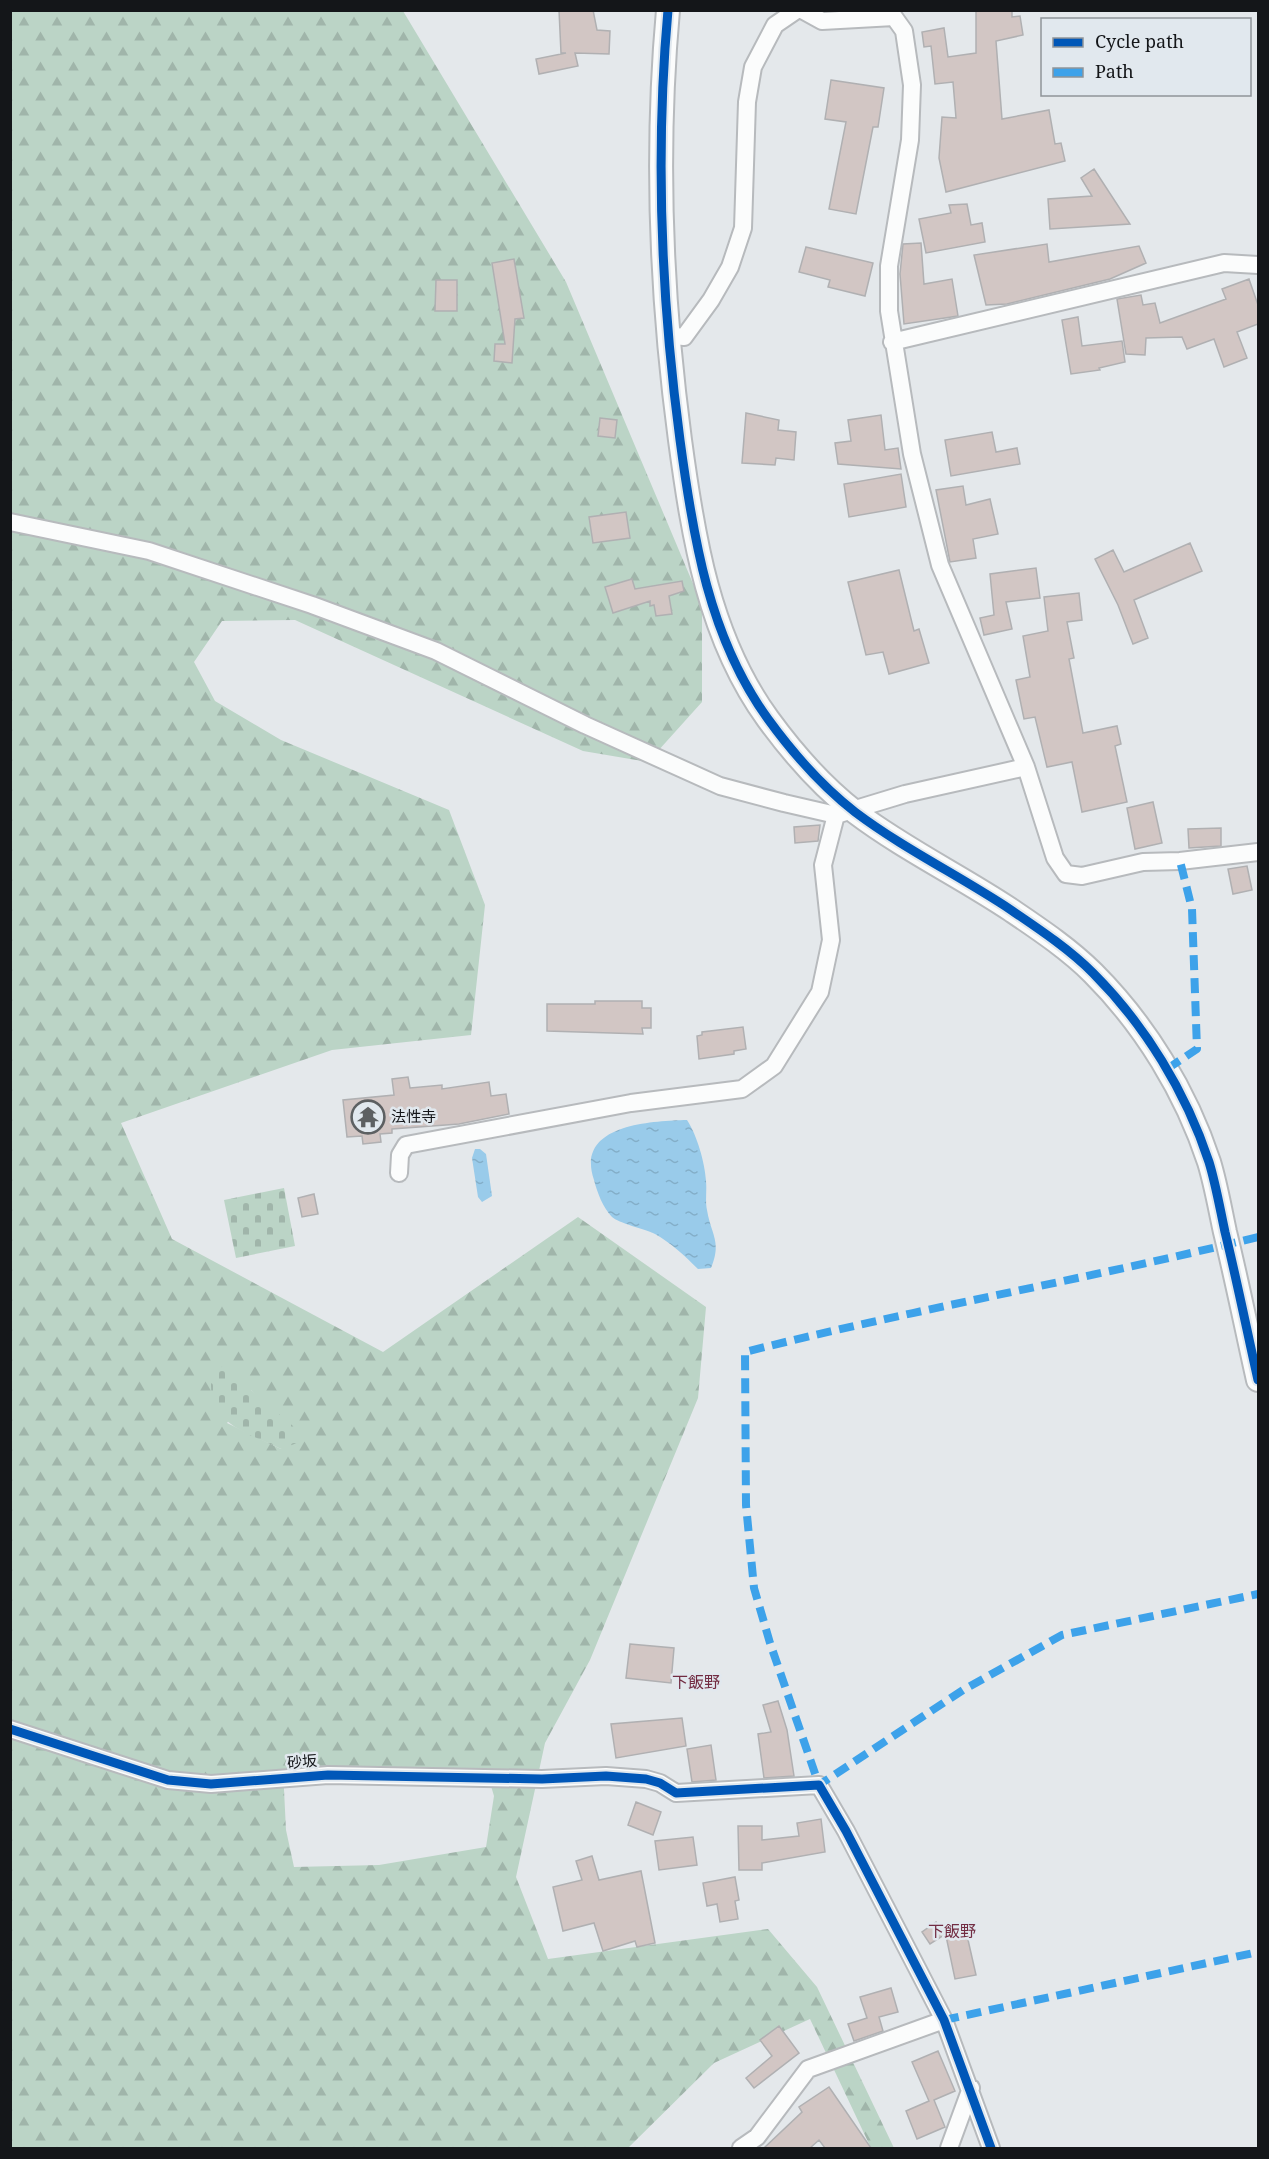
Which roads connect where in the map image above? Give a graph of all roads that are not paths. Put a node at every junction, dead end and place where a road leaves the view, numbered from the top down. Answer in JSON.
{"nodes":[{"id":1,"x":668,"y":10,"type":"edge"},
{"id":2,"x":797,"y":10,"type":"edge"},
{"id":3,"x":802,"y":10,"type":"edge"},
{"id":4,"x":896,"y":14,"type":"edge"},
{"id":5,"x":1258,"y":265,"type":"edge"},
{"id":6,"x":666,"y":335,"type":"junction"},
{"id":7,"x":892,"y":342,"type":"junction"},
{"id":8,"x":10,"y":522,"type":"edge"},
{"id":9,"x":1026,"y":767,"type":"junction"},
{"id":10,"x":844,"y":812,"type":"junction"},
{"id":11,"x":1258,"y":852,"type":"edge"},
{"id":12,"x":399,"y":1173,"type":"dead end"},
{"id":13,"x":1258,"y":1380,"type":"edge"},
{"id":14,"x":10,"y":1729,"type":"edge"},
{"id":15,"x":944,"y":2020,"type":"junction"},
{"id":16,"x":971,"y":2088,"type":"junction"},
{"id":17,"x":741,"y":2148,"type":"edge"},
{"id":18,"x":950,"y":2148,"type":"edge"},
{"id":19,"x":991,"y":2148,"type":"edge"}],
"edges":[{"from":1,"to":6,"type":"street"},
{"from":2,"to":6,"type":"street"},
{"from":3,"to":4,"type":"street"},
{"from":4,"to":7,"type":"street"},
{"from":5,"to":7,"type":"street"},
{"from":6,"to":10,"type":"street"},
{"from":7,"to":9,"type":"street"},
{"from":8,"to":10,"type":"street"},
{"from":9,"to":10,"type":"street"},
{"from":9,"to":11,"type":"street"},
{"from":10,"to":12,"type":"street"},
{"from":10,"to":13,"type":"street"},
{"from":14,"to":15,"type":"street","name":"砂坂"},
{"from":15,"to":16,"type":"street"},
{"from":15,"to":17,"type":"street"},
{"from":16,"to":18,"type":"street"},
{"from":16,"to":19,"type":"street"}]}
